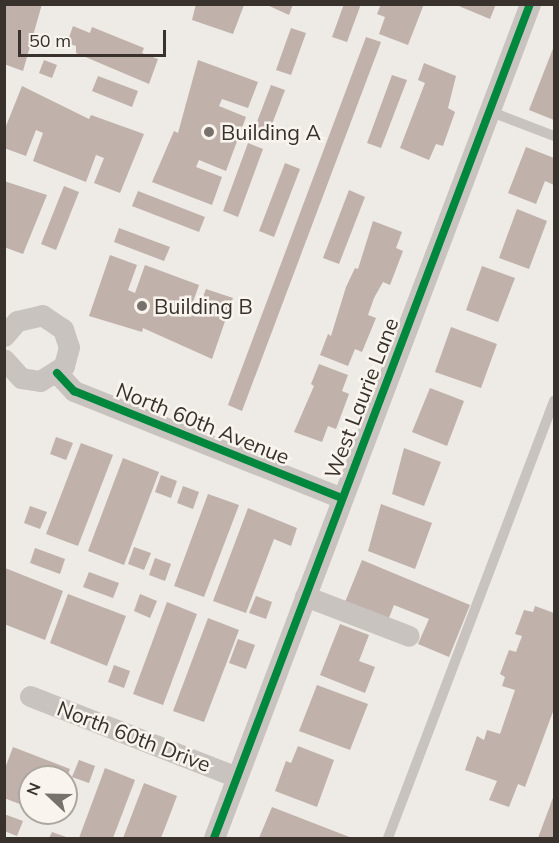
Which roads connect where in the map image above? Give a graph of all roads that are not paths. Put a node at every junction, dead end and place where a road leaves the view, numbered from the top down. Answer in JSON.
{"nodes":[{"id":1,"x":530,"y":4,"type":"edge"},
{"id":2,"x":489,"y":111,"type":"junction"},
{"id":3,"x":555,"y":136,"type":"edge"},
{"id":4,"x":4,"y":336,"type":"edge"},
{"id":5,"x":4,"y":359,"type":"edge"},
{"id":6,"x":57,"y":373,"type":"junction"},
{"id":7,"x":555,"y":400,"type":"edge"},
{"id":8,"x":342,"y":498,"type":"junction"},
{"id":9,"x":306,"y":596,"type":"junction"},
{"id":10,"x":409,"y":636,"type":"dead end"},
{"id":11,"x":30,"y":696,"type":"dead end"},
{"id":12,"x":237,"y":777,"type":"junction"},
{"id":13,"x":214,"y":838,"type":"edge"},
{"id":14,"x":388,"y":838,"type":"edge"}],
"edges":[{"from":1,"to":2,"type":"street","name":"West Laurie Lane"},
{"from":2,"to":3,"type":"lane"},
{"from":2,"to":8,"type":"street","name":"West Laurie Lane"},
{"from":4,"to":6,"type":"street"},
{"from":5,"to":6,"type":"street"},
{"from":6,"to":8,"type":"street","name":"North 60th Avenue"},
{"from":7,"to":14,"type":"lane"},
{"from":8,"to":9,"type":"street","name":"West Laurie Lane"},
{"from":9,"to":10,"type":"street"},
{"from":9,"to":12,"type":"street","name":"West Laurie Lane"},
{"from":11,"to":12,"type":"street","name":"North 60th Drive"},
{"from":12,"to":13,"type":"street","name":"West Laurie Lane"}]}
